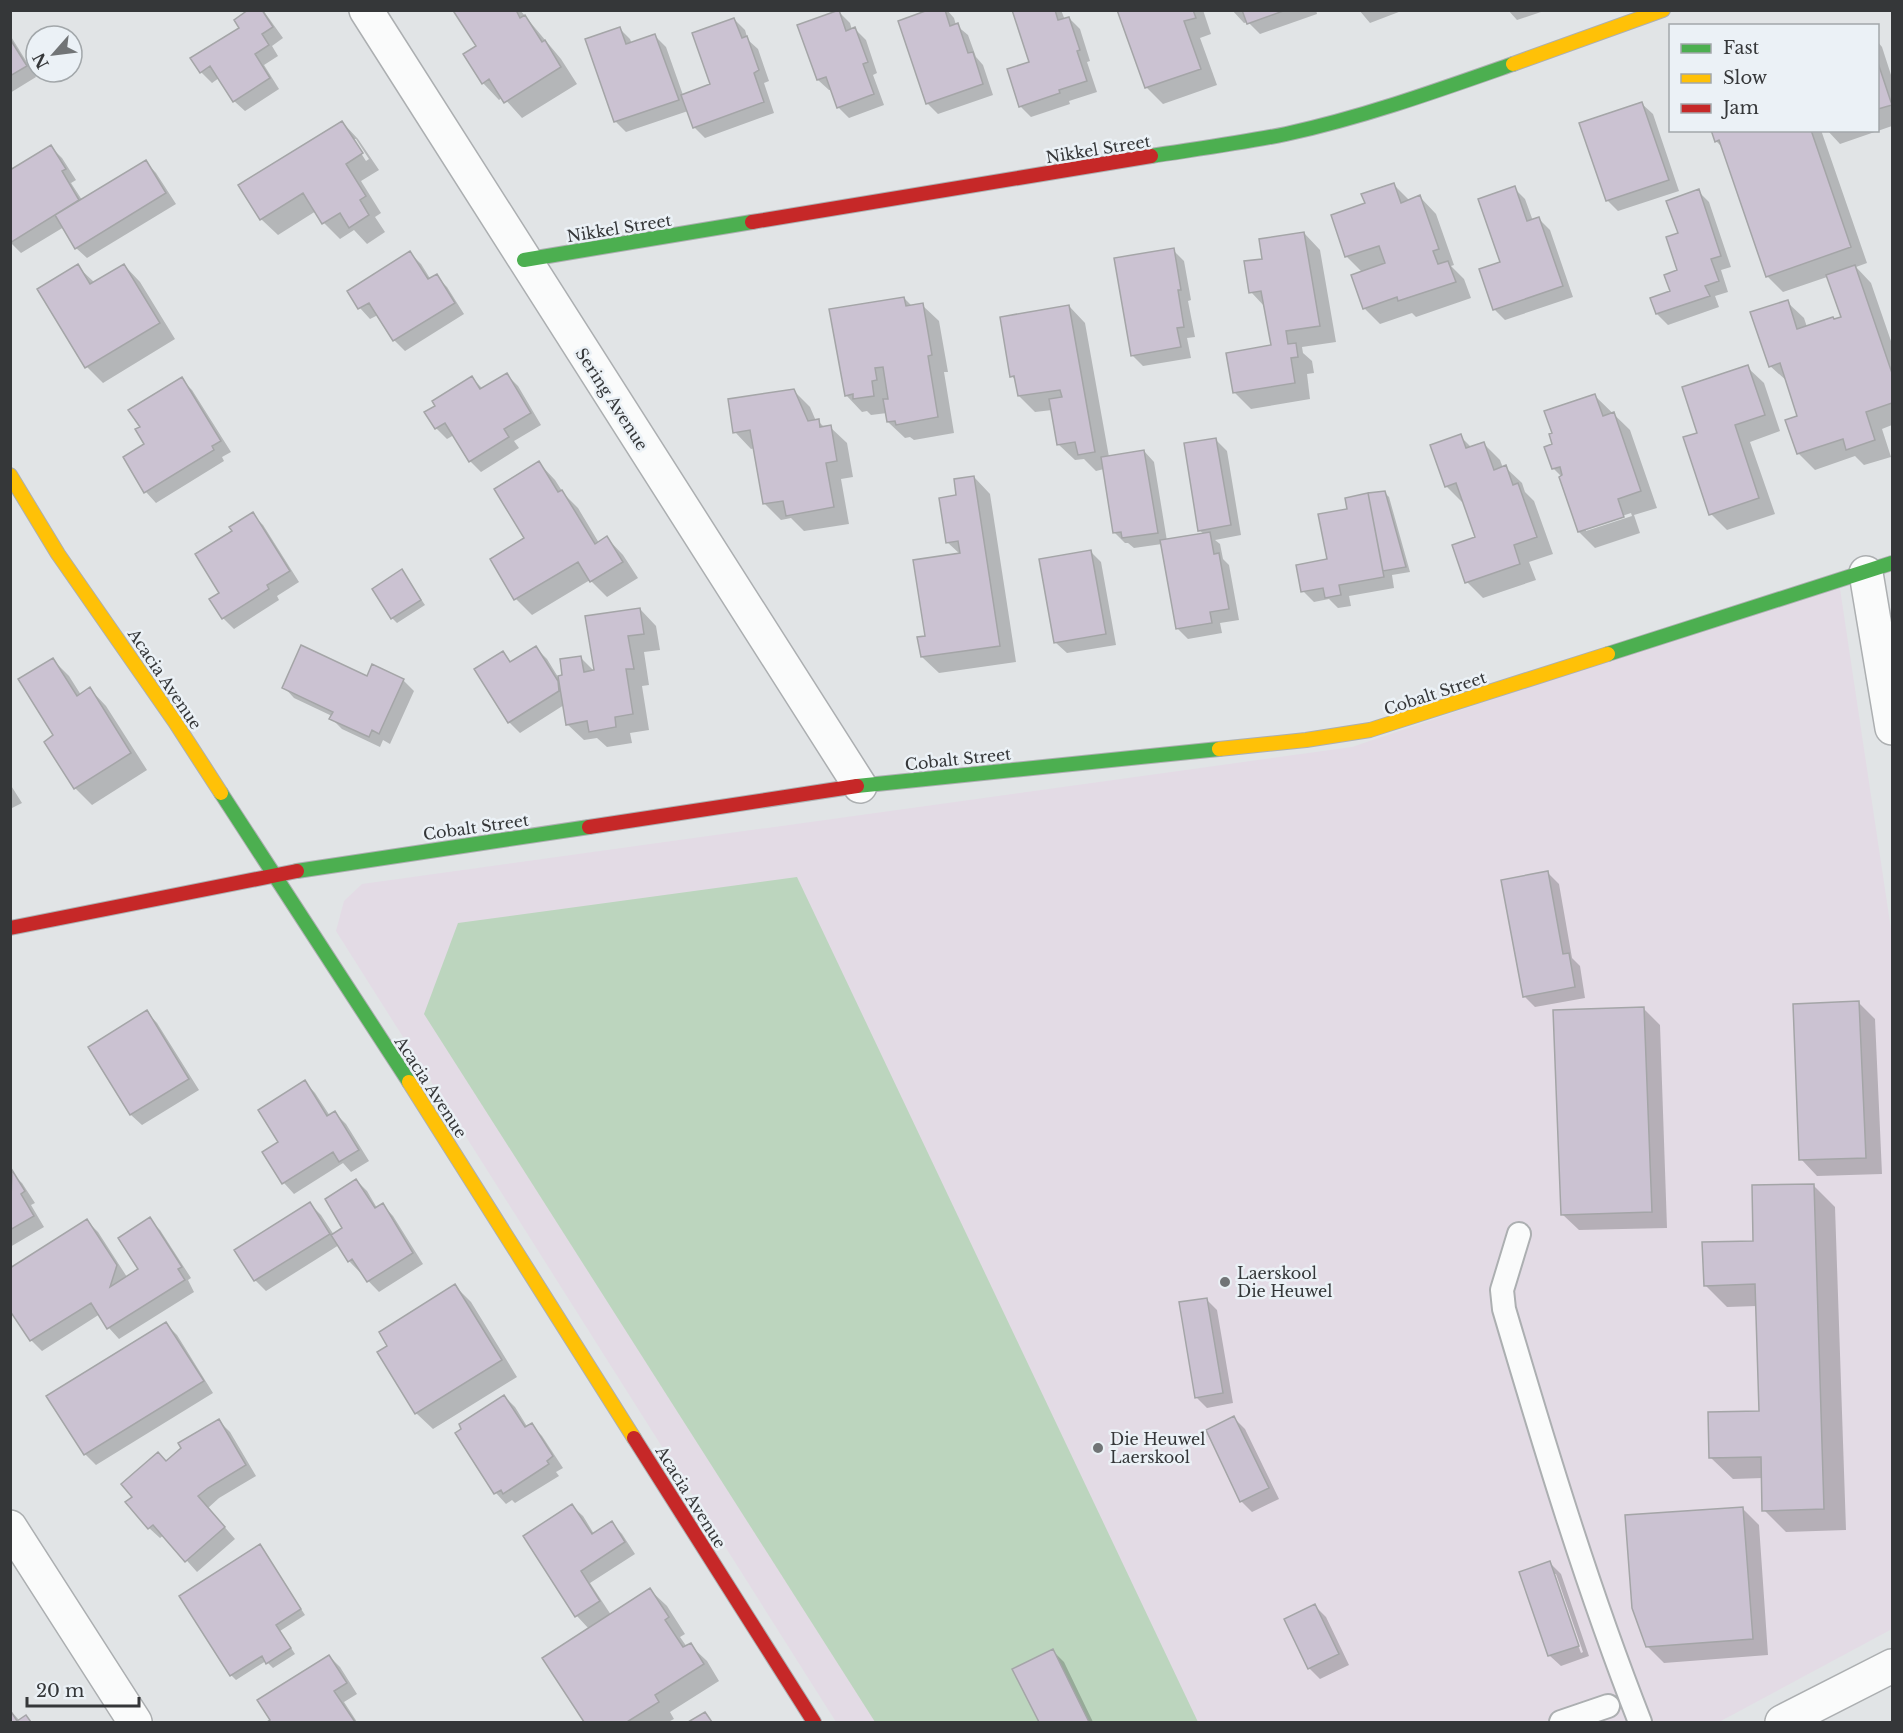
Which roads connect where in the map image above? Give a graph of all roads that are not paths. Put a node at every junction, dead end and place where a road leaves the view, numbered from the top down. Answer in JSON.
{"nodes":[{"id":1,"x":366,"y":10,"type":"edge"},
{"id":2,"x":1663,"y":10,"type":"edge"},
{"id":3,"x":524,"y":261,"type":"junction"},
{"id":4,"x":10,"y":475,"type":"edge"},
{"id":5,"x":1879,"y":568,"type":"edge"},
{"id":6,"x":1893,"y":728,"type":"edge"},
{"id":7,"x":860,"y":786,"type":"junction"},
{"id":8,"x":274,"y":875,"type":"junction"},
{"id":9,"x":10,"y":928,"type":"edge"},
{"id":10,"x":1519,"y":1234,"type":"dead end"},
{"id":11,"x":10,"y":1527,"type":"edge"},
{"id":12,"x":1893,"y":1666,"type":"edge"},
{"id":13,"x":1608,"y":1706,"type":"dead end"},
{"id":14,"x":135,"y":1722,"type":"edge"},
{"id":15,"x":814,"y":1722,"type":"edge"},
{"id":16,"x":1561,"y":1722,"type":"edge"},
{"id":17,"x":1640,"y":1722,"type":"edge"},
{"id":18,"x":1782,"y":1722,"type":"edge"}],
"edges":[{"from":1,"to":3,"type":"street","name":"Sering Avenue"},
{"from":2,"to":3,"type":"street","name":"Nikkel Street"},
{"from":3,"to":7,"type":"street","name":"Sering Avenue"},
{"from":4,"to":8,"type":"street","name":"Acacia Avenue"},
{"from":5,"to":6,"type":"street"},
{"from":5,"to":7,"type":"street","name":"Cobalt Street"},
{"from":7,"to":8,"type":"street","name":"Cobalt Street"},
{"from":8,"to":9,"type":"street","name":"Cobalt Street"},
{"from":8,"to":15,"type":"street","name":"Acacia Avenue"},
{"from":10,"to":17,"type":"lane"},
{"from":11,"to":14,"type":"street"},
{"from":12,"to":18,"type":"street"},
{"from":13,"to":16,"type":"lane"}]}
